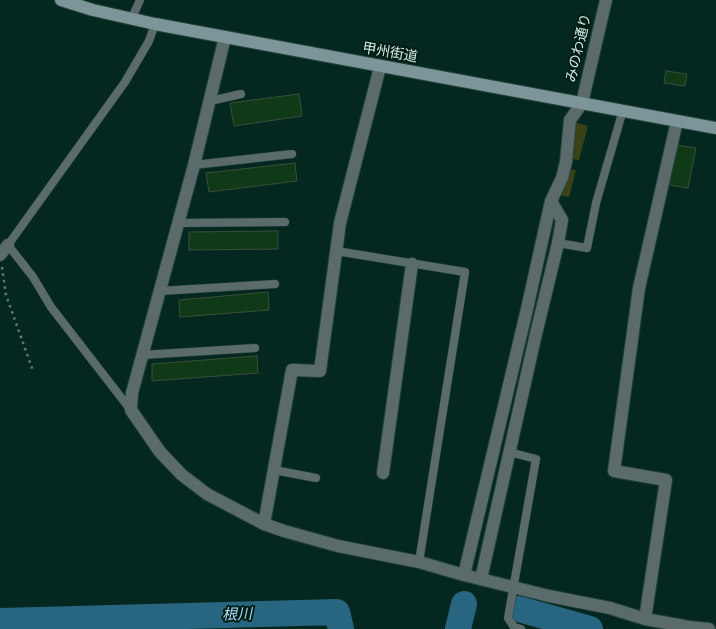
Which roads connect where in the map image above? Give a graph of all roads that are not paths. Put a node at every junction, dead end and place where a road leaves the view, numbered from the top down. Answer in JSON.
{"nodes":[{"id":1,"x":61,"y":0,"type":"edge"},
{"id":2,"x":140,"y":0,"type":"edge"},
{"id":3,"x":606,"y":0,"type":"edge"},
{"id":4,"x":131,"y":20,"type":"junction"},
{"id":5,"x":155,"y":24,"type":"junction"},
{"id":6,"x":225,"y":37,"type":"junction"},
{"id":7,"x":380,"y":67,"type":"junction"},
{"id":8,"x":240,"y":94,"type":"dead end"},
{"id":9,"x":210,"y":101,"type":"junction"},
{"id":10,"x":582,"y":103,"type":"junction"},
{"id":11,"x":623,"y":110,"type":"junction"},
{"id":12,"x":677,"y":121,"type":"junction"},
{"id":13,"x":716,"y":128,"type":"edge"},
{"id":14,"x":292,"y":154,"type":"dead end"},
{"id":15,"x":194,"y":165,"type":"junction"},
{"id":16,"x":551,"y":201,"type":"junction"},
{"id":17,"x":285,"y":222,"type":"dead end"},
{"id":18,"x":178,"y":223,"type":"junction"},
{"id":19,"x":558,"y":243,"type":"junction"},
{"id":20,"x":4,"y":250,"type":"edge"},
{"id":21,"x":336,"y":251,"type":"junction"},
{"id":22,"x":412,"y":264,"type":"junction"},
{"id":23,"x":274,"y":284,"type":"dead end"},
{"id":24,"x":160,"y":291,"type":"junction"},
{"id":25,"x":521,"y":335,"type":"junction"},
{"id":26,"x":535,"y":338,"type":"junction"},
{"id":27,"x":255,"y":348,"type":"dead end"},
{"id":28,"x":142,"y":355,"type":"junction"},
{"id":29,"x":131,"y":410,"type":"junction"},
{"id":30,"x":509,"y":452,"type":"junction"},
{"id":31,"x":274,"y":470,"type":"junction"},
{"id":32,"x":382,"y":473,"type":"dead end"},
{"id":33,"x":316,"y":478,"type":"dead end"},
{"id":34,"x":264,"y":524,"type":"junction"},
{"id":35,"x":419,"y":562,"type":"junction"},
{"id":36,"x":464,"y":575,"type":"junction"},
{"id":37,"x":481,"y":579,"type":"junction"},
{"id":38,"x":512,"y":587,"type":"junction"},
{"id":39,"x":645,"y":619,"type":"junction"},
{"id":40,"x":521,"y":629,"type":"edge"},
{"id":41,"x":709,"y":629,"type":"edge"}],
"edges":[{"from":1,"to":4,"type":"main road","name":"甲州街道"},
{"from":2,"to":4,"type":"lane"},
{"from":3,"to":10,"type":"street","name":"みのわ通り"},
{"from":4,"to":5,"type":"main road","name":"甲州街道"},
{"from":5,"to":6,"type":"main road","name":"甲州街道"},
{"from":5,"to":20,"type":"lane"},
{"from":6,"to":7,"type":"main road","name":"甲州街道"},
{"from":6,"to":9,"type":"street"},
{"from":7,"to":10,"type":"main road","name":"甲州街道"},
{"from":7,"to":21,"type":"street"},
{"from":8,"to":9,"type":"lane"},
{"from":9,"to":15,"type":"street"},
{"from":10,"to":11,"type":"main road","name":"甲州街道"},
{"from":10,"to":16,"type":"street","name":"みのわ通り"},
{"from":11,"to":12,"type":"main road","name":"甲州街道"},
{"from":11,"to":19,"type":"lane"},
{"from":12,"to":13,"type":"main road","name":"甲州街道"},
{"from":12,"to":39,"type":"street"},
{"from":14,"to":15,"type":"lane"},
{"from":15,"to":18,"type":"street"},
{"from":16,"to":19,"type":"street"},
{"from":16,"to":25,"type":"street","name":"みのわ通り"},
{"from":17,"to":18,"type":"lane"},
{"from":18,"to":24,"type":"street"},
{"from":19,"to":26,"type":"street"},
{"from":20,"to":29,"type":"lane"},
{"from":21,"to":22,"type":"lane"},
{"from":21,"to":31,"type":"street"},
{"from":22,"to":32,"type":"street"},
{"from":22,"to":35,"type":"lane"},
{"from":23,"to":24,"type":"lane"},
{"from":24,"to":28,"type":"street"},
{"from":25,"to":26,"type":"street"},
{"from":25,"to":36,"type":"street","name":"みのわ通り"},
{"from":26,"to":30,"type":"street"},
{"from":27,"to":28,"type":"lane"},
{"from":28,"to":29,"type":"street"},
{"from":29,"to":34,"type":"street"},
{"from":30,"to":37,"type":"street"},
{"from":30,"to":38,"type":"lane"},
{"from":31,"to":33,"type":"lane"},
{"from":31,"to":34,"type":"street"},
{"from":34,"to":35,"type":"street"},
{"from":35,"to":36,"type":"street"},
{"from":36,"to":37,"type":"street"},
{"from":37,"to":38,"type":"street"},
{"from":38,"to":39,"type":"street"},
{"from":38,"to":40,"type":"lane"},
{"from":39,"to":41,"type":"street"}]}
